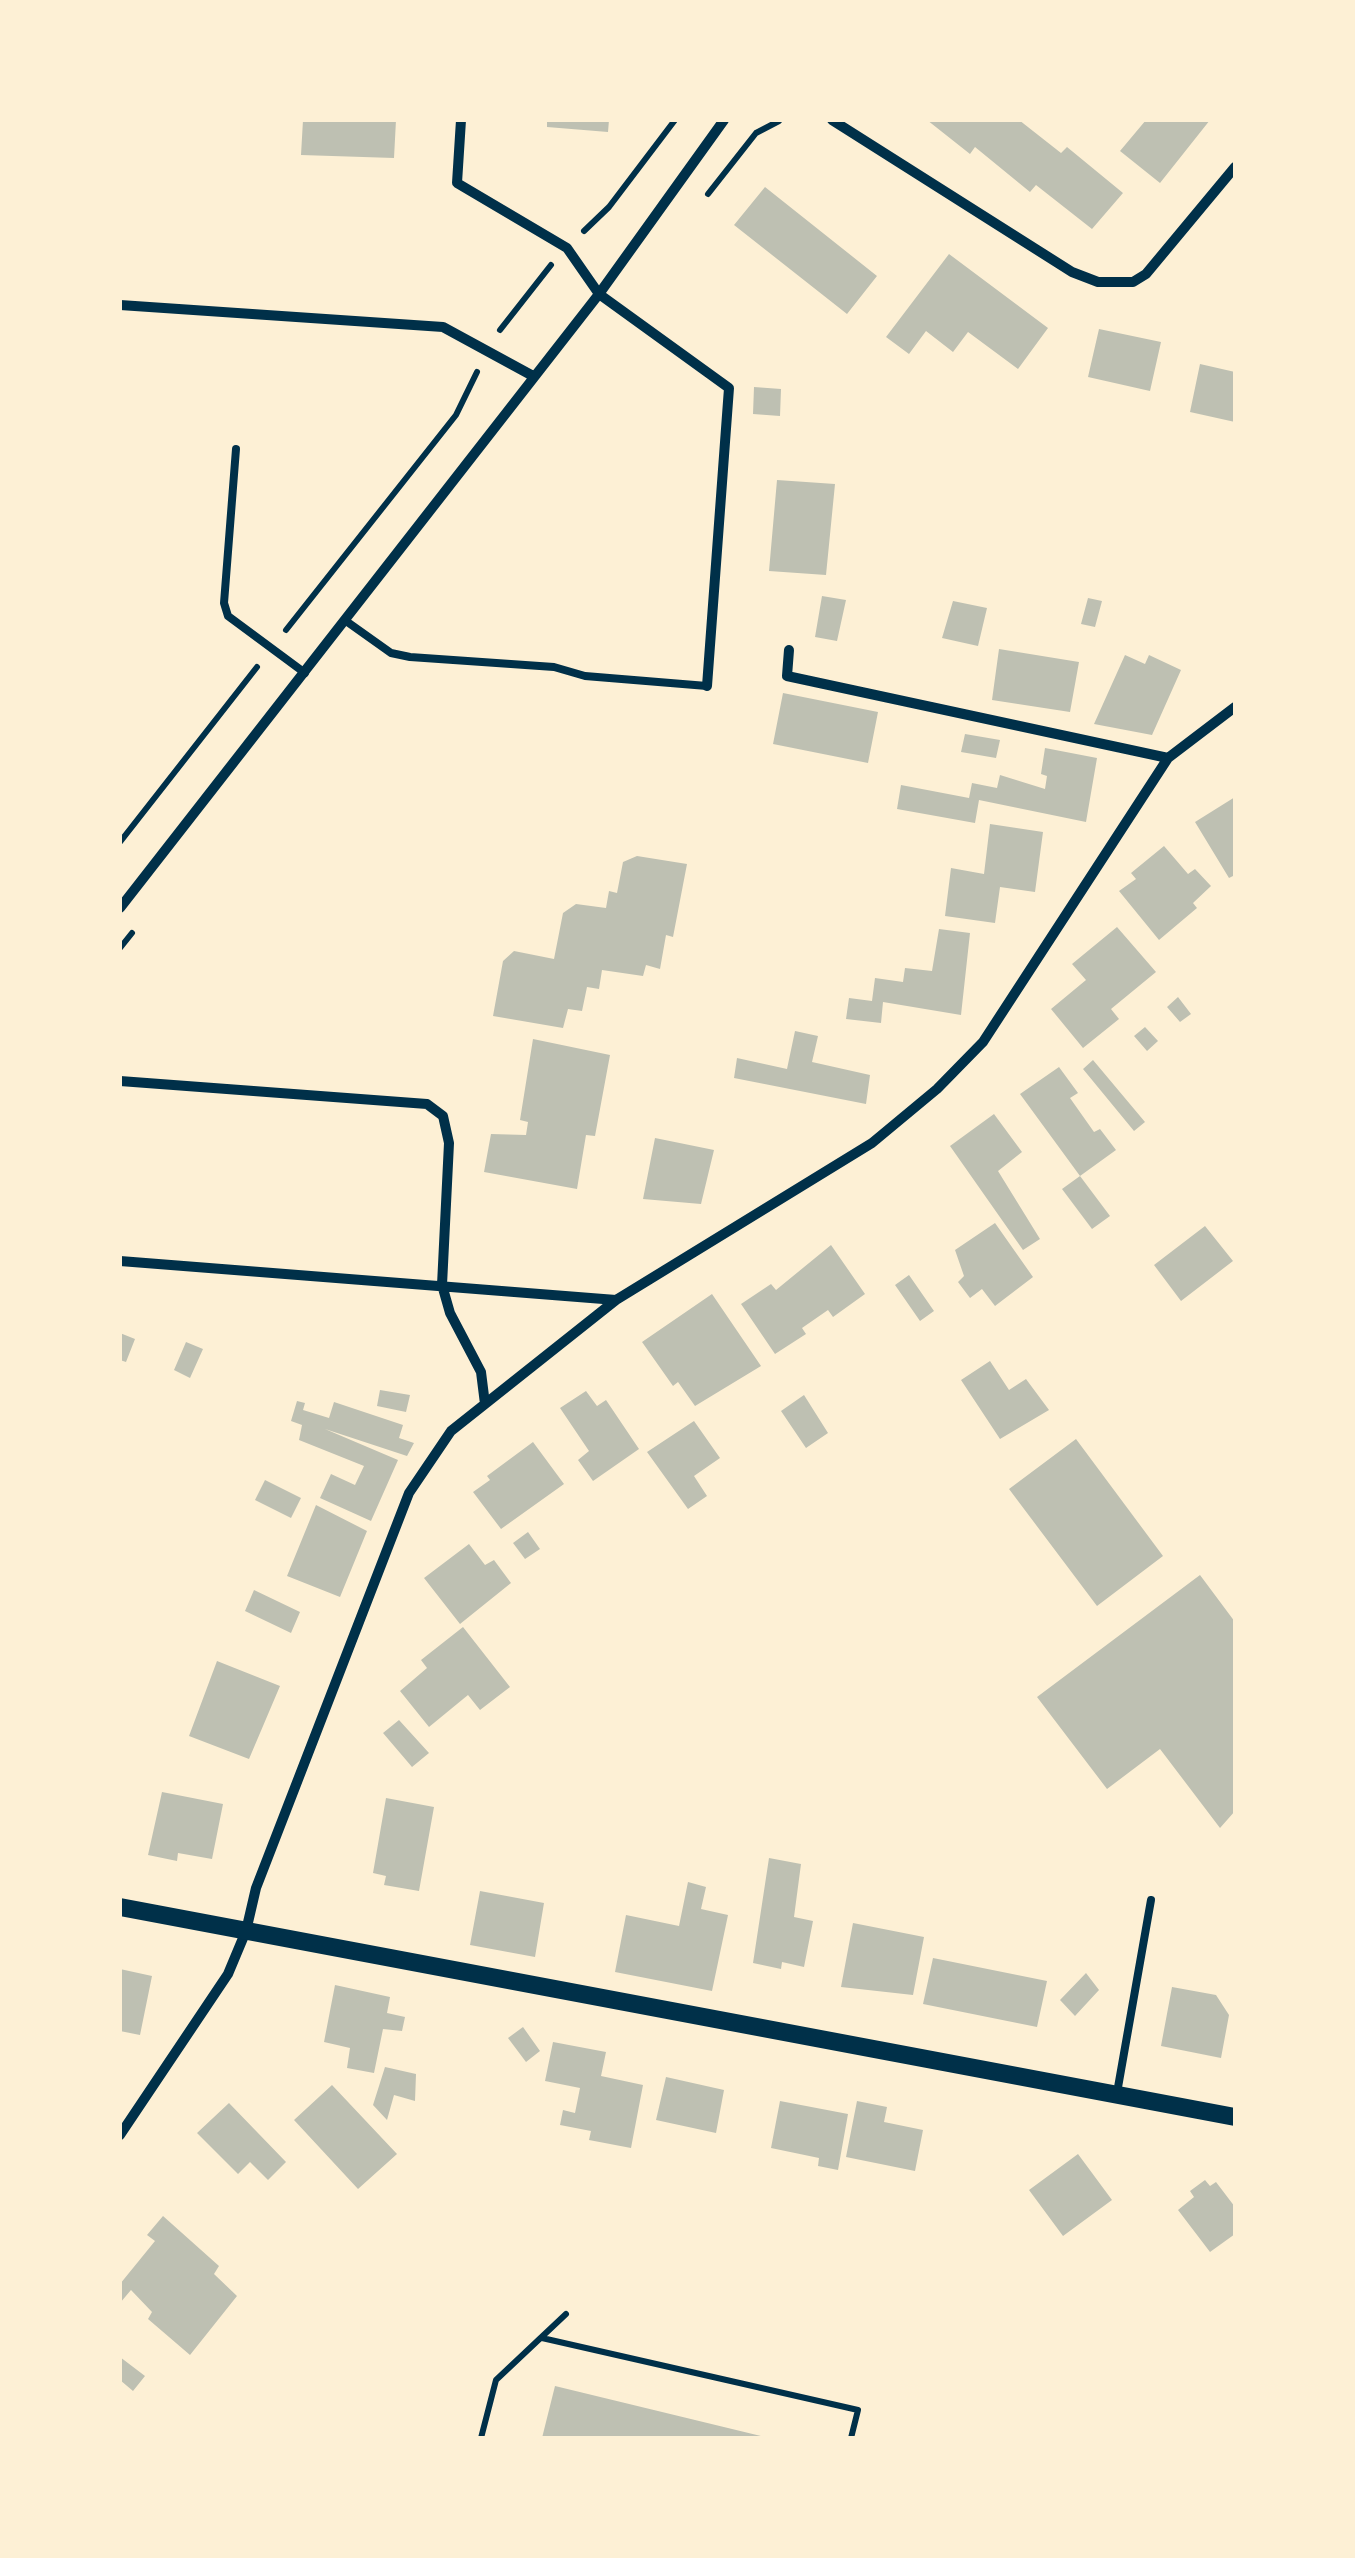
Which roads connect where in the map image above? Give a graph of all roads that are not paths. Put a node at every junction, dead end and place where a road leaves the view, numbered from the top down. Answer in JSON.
{"nodes":[{"id":1,"x":461,"y":120,"type":"edge"},
{"id":2,"x":724,"y":120,"type":"edge"},
{"id":3,"x":832,"y":120,"type":"edge"},
{"id":4,"x":1235,"y":167,"type":"edge"},
{"id":5,"x":599,"y":294,"type":"junction"},
{"id":6,"x":120,"y":306,"type":"edge"},
{"id":7,"x":534,"y":376,"type":"junction"},
{"id":8,"x":236,"y":449,"type":"dead end"},
{"id":9,"x":346,"y":621,"type":"junction"},
{"id":10,"x":789,"y":650,"type":"dead end"},
{"id":11,"x":305,"y":674,"type":"junction"},
{"id":12,"x":707,"y":686,"type":"joint"},
{"id":13,"x":1235,"y":706,"type":"edge"},
{"id":14,"x":1168,"y":758,"type":"junction"},
{"id":15,"x":120,"y":907,"type":"edge"},
{"id":16,"x":120,"y":1081,"type":"edge"},
{"id":17,"x":120,"y":1262,"type":"edge"},
{"id":18,"x":442,"y":1285,"type":"junction"},
{"id":19,"x":616,"y":1300,"type":"junction"},
{"id":20,"x":484,"y":1404,"type":"junction"},
{"id":21,"x":1150,"y":1900,"type":"dead end"},
{"id":22,"x":120,"y":1908,"type":"edge"},
{"id":23,"x":246,"y":1932,"type":"junction"},
{"id":24,"x":1117,"y":2095,"type":"junction"},
{"id":25,"x":1235,"y":2117,"type":"edge"},
{"id":26,"x":120,"y":2135,"type":"edge"}],
"edges":[{"from":1,"to":5,"type":"street"},
{"from":2,"to":5,"type":"street"},
{"from":3,"to":4,"type":"street"},
{"from":5,"to":7,"type":"street"},
{"from":5,"to":12,"type":"street"},
{"from":6,"to":7,"type":"street"},
{"from":7,"to":9,"type":"street"},
{"from":8,"to":11,"type":"lane"},
{"from":9,"to":11,"type":"street"},
{"from":9,"to":12,"type":"lane"},
{"from":10,"to":14,"type":"street"},
{"from":11,"to":15,"type":"street"},
{"from":13,"to":14,"type":"street"},
{"from":14,"to":19,"type":"street"},
{"from":16,"to":18,"type":"street"},
{"from":17,"to":18,"type":"street"},
{"from":18,"to":19,"type":"street"},
{"from":18,"to":20,"type":"street"},
{"from":19,"to":20,"type":"street"},
{"from":20,"to":23,"type":"street"},
{"from":21,"to":24,"type":"lane"},
{"from":22,"to":23,"type":"street"},
{"from":23,"to":24,"type":"street"},
{"from":23,"to":26,"type":"street"},
{"from":24,"to":25,"type":"street"}]}
